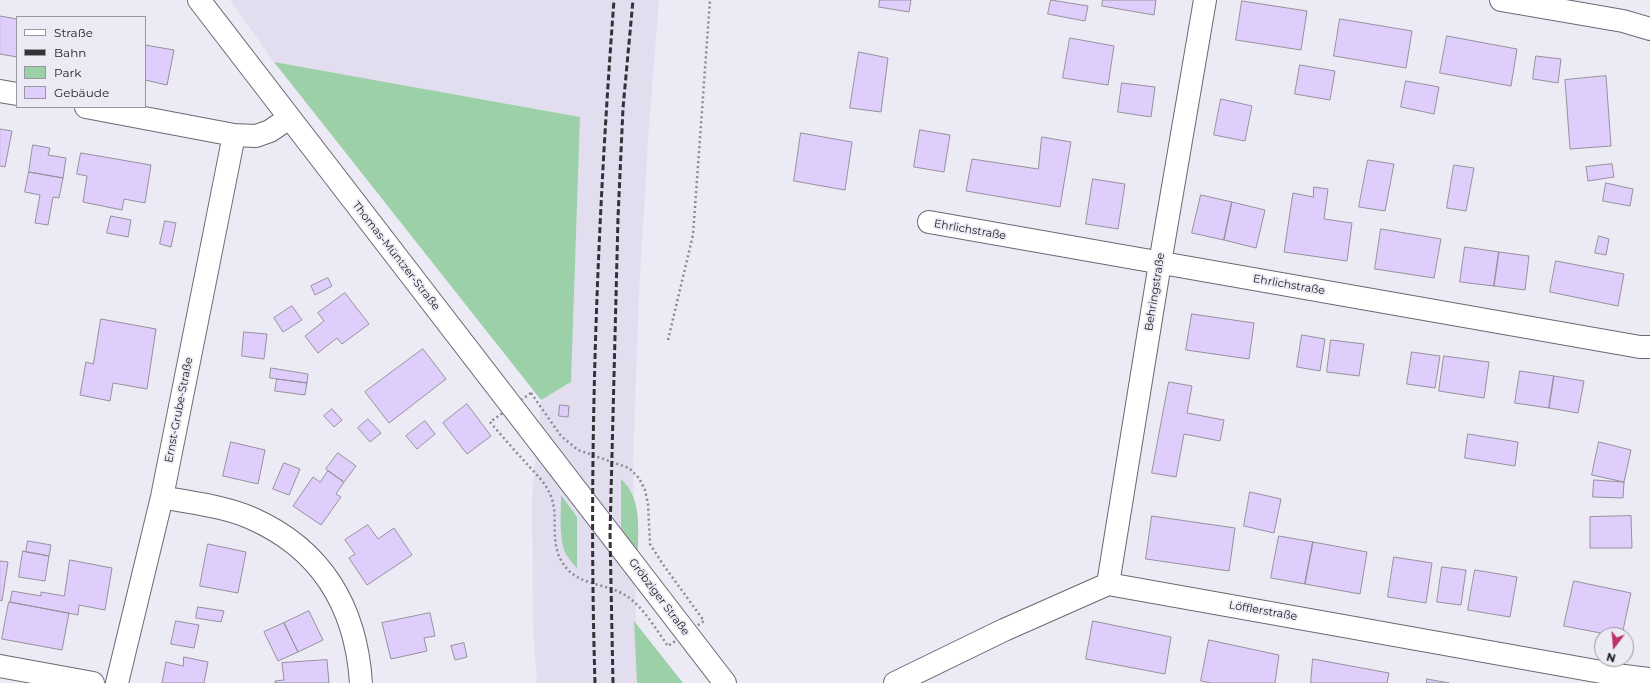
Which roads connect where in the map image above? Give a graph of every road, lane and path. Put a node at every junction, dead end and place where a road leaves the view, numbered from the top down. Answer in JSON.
{"nodes":[{"id":1,"x":199,"y":0,"type":"edge"},
{"id":2,"x":710,"y":0,"type":"edge"},
{"id":3,"x":1205,"y":0,"type":"edge"},
{"id":4,"x":1501,"y":0,"type":"edge"},
{"id":5,"x":1650,"y":28,"type":"edge"},
{"id":6,"x":0,"y":91,"type":"edge"},
{"id":7,"x":16,"y":94,"type":"edge"},
{"id":8,"x":91,"y":108,"type":"edge"},
{"id":9,"x":289,"y":118,"type":"junction"},
{"id":10,"x":234,"y":135,"type":"junction"},
{"id":11,"x":928,"y":222,"type":"dead end"},
{"id":12,"x":1160,"y":263,"type":"junction"},
{"id":13,"x":668,"y":340,"type":"dead end"},
{"id":14,"x":1650,"y":347,"type":"edge"},
{"id":15,"x":512,"y":407,"type":"junction"},
{"id":16,"x":162,"y":497,"type":"junction"},
{"id":17,"x":593,"y":512,"type":"joint"},
{"id":18,"x":1108,"y":584,"type":"junction"},
{"id":19,"x":687,"y":634,"type":"junction"},
{"id":20,"x":0,"y":666,"type":"edge"},
{"id":21,"x":1650,"y":679,"type":"edge"},
{"id":22,"x":93,"y":683,"type":"edge"},
{"id":23,"x":117,"y":683,"type":"edge"},
{"id":24,"x":361,"y":683,"type":"edge"},
{"id":25,"x":725,"y":683,"type":"edge"},
{"id":26,"x":895,"y":683,"type":"edge"}],
"edges":[{"from":1,"to":9,"type":"street","name":"Thomas-Müntzer-Straße"},
{"from":2,"to":13,"type":"path"},
{"from":3,"to":12,"type":"street","name":"Behringstraße"},
{"from":4,"to":5,"type":"street"},
{"from":6,"to":7,"type":"street"},
{"from":8,"to":10,"type":"street"},
{"from":9,"to":10,"type":"street"},
{"from":9,"to":15,"type":"street","name":"Thomas-Müntzer-Straße"},
{"from":10,"to":16,"type":"street","name":"Ernst-Grube-Straße"},
{"from":11,"to":12,"type":"street","name":"Ehrlichstraße"},
{"from":12,"to":14,"type":"street","name":"Ehrlichstraße"},
{"from":12,"to":18,"type":"street","name":"Behringstraße"},
{"from":15,"to":17,"type":"street","name":"Thomas-Müntzer-Straße"},
{"from":15,"to":19,"type":"path"},
{"from":15,"to":19,"type":"path"},
{"from":16,"to":23,"type":"street","name":"Ernst-Grube-Straße"},
{"from":16,"to":24,"type":"street"},
{"from":17,"to":19,"type":"street","name":"Gröbziger Straße"},
{"from":18,"to":21,"type":"street","name":"Löfflerstraße"},
{"from":18,"to":26,"type":"street"},
{"from":19,"to":25,"type":"street","name":"Gröbziger Straße"},
{"from":20,"to":22,"type":"street"}]}
